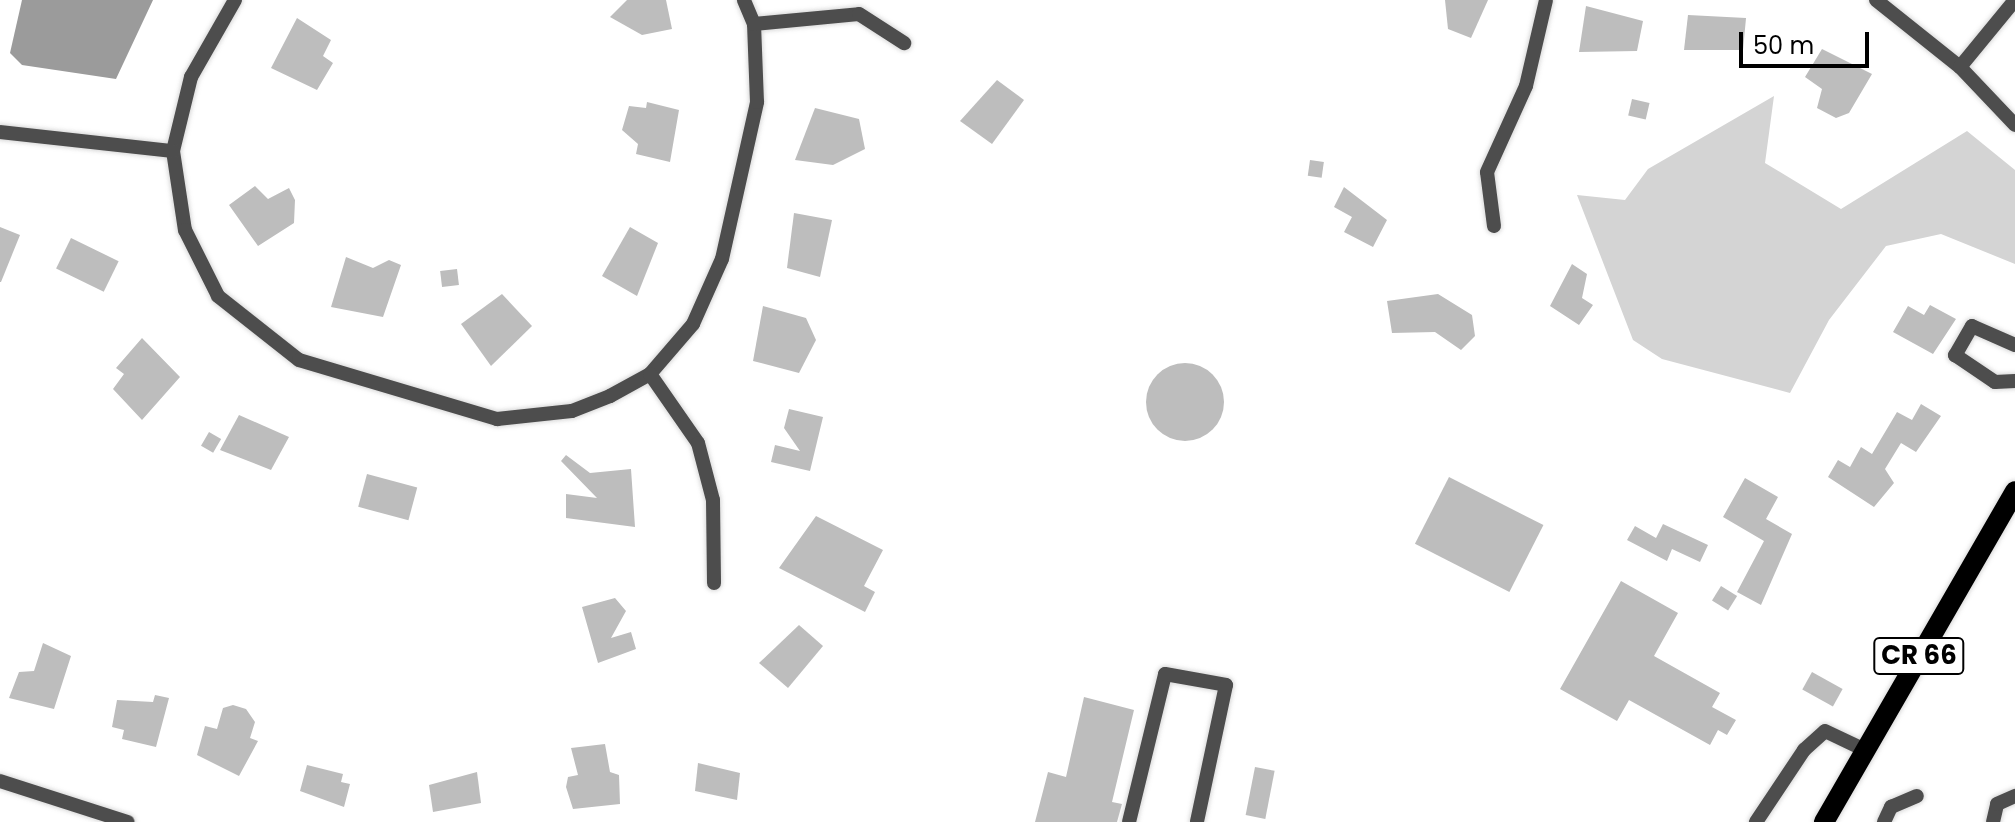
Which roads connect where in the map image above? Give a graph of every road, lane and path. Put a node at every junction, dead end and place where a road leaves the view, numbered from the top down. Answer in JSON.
{"nodes":[{"id":1,"x":235,"y":0,"type":"edge"},
{"id":2,"x":744,"y":0,"type":"edge"},
{"id":3,"x":1546,"y":0,"type":"edge"},
{"id":4,"x":1876,"y":0,"type":"edge"},
{"id":5,"x":2015,"y":0,"type":"edge"},
{"id":6,"x":754,"y":24,"type":"junction"},
{"id":7,"x":904,"y":43,"type":"dead end"},
{"id":8,"x":1960,"y":67,"type":"junction"},
{"id":9,"x":2015,"y":125,"type":"edge"},
{"id":10,"x":0,"y":132,"type":"edge"},
{"id":11,"x":173,"y":151,"type":"junction"},
{"id":12,"x":1494,"y":226,"type":"dead end"},
{"id":13,"x":2015,"y":345,"type":"edge"},
{"id":14,"x":650,"y":374,"type":"junction"},
{"id":15,"x":2015,"y":381,"type":"edge"},
{"id":16,"x":2015,"y":491,"type":"edge"},
{"id":17,"x":714,"y":583,"type":"dead end"},
{"id":18,"x":1865,"y":750,"type":"junction"},
{"id":19,"x":0,"y":781,"type":"edge"},
{"id":20,"x":1917,"y":796,"type":"dead end"},
{"id":21,"x":2015,"y":796,"type":"edge"},
{"id":22,"x":128,"y":822,"type":"edge"},
{"id":23,"x":1129,"y":822,"type":"edge"},
{"id":24,"x":1197,"y":822,"type":"edge"},
{"id":25,"x":1756,"y":822,"type":"edge"},
{"id":26,"x":1824,"y":822,"type":"edge"},
{"id":27,"x":1884,"y":822,"type":"edge"},
{"id":28,"x":1993,"y":822,"type":"edge"}],
"edges":[{"from":1,"to":11,"type":"street"},
{"from":2,"to":6,"type":"street"},
{"from":3,"to":12,"type":"street"},
{"from":4,"to":8,"type":"street"},
{"from":5,"to":8,"type":"street"},
{"from":6,"to":7,"type":"street"},
{"from":6,"to":14,"type":"street"},
{"from":8,"to":9,"type":"street"},
{"from":10,"to":11,"type":"street"},
{"from":11,"to":14,"type":"street"},
{"from":13,"to":15,"type":"street"},
{"from":14,"to":17,"type":"street"},
{"from":16,"to":18,"type":"main road","number":"CR 66"},
{"from":18,"to":25,"type":"street"},
{"from":18,"to":26,"type":"main road","number":"CR 66"},
{"from":19,"to":22,"type":"street"},
{"from":20,"to":27,"type":"street"},
{"from":21,"to":28,"type":"street"},
{"from":23,"to":24,"type":"street"}]}
